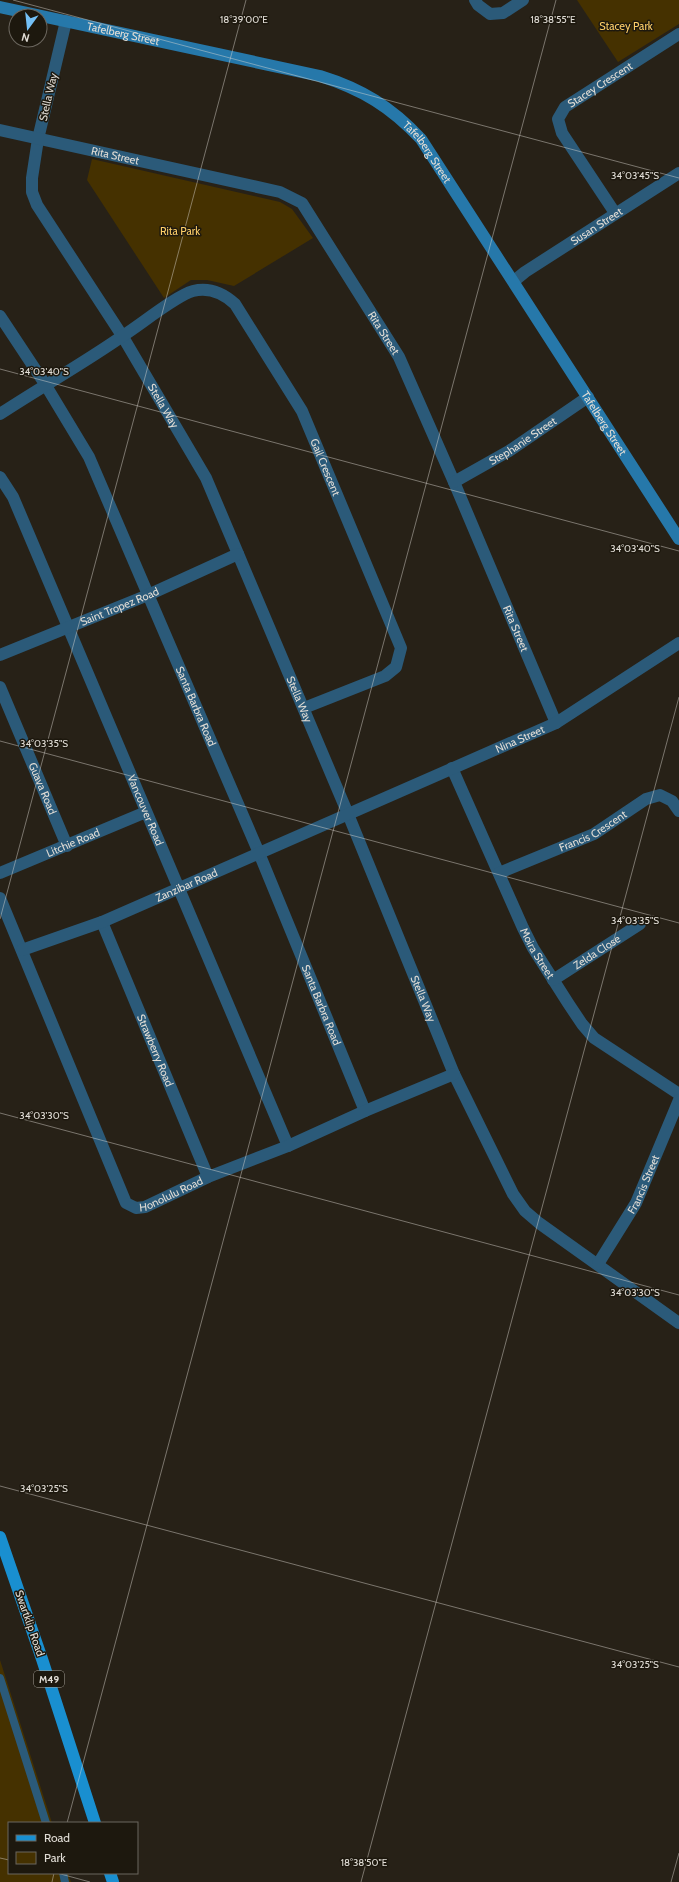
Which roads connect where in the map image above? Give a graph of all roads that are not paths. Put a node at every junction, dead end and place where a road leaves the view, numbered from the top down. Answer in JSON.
{"nodes":[{"id":1,"x":475,"y":0,"type":"edge"},
{"id":2,"x":523,"y":0,"type":"edge"},
{"id":3,"x":0,"y":7,"type":"edge"},
{"id":4,"x":66,"y":21,"type":"junction"},
{"id":5,"x":679,"y":34,"type":"edge"},
{"id":6,"x":0,"y":130,"type":"edge"},
{"id":7,"x":38,"y":139,"type":"junction"},
{"id":8,"x":679,"y":173,"type":"edge"},
{"id":9,"x":615,"y":214,"type":"junction"},
{"id":10,"x":514,"y":281,"type":"junction"},
{"id":11,"x":0,"y":316,"type":"edge"},
{"id":12,"x":122,"y":336,"type":"junction"},
{"id":13,"x":45,"y":384,"type":"junction"},
{"id":14,"x":588,"y":397,"type":"junction"},
{"id":15,"x":0,"y":414,"type":"edge"},
{"id":16,"x":0,"y":477,"type":"edge"},
{"id":17,"x":454,"y":482,"type":"junction"},
{"id":18,"x":679,"y":539,"type":"edge"},
{"id":19,"x":238,"y":554,"type":"junction"},
{"id":20,"x":148,"y":595,"type":"junction"},
{"id":21,"x":68,"y":627,"type":"junction"},
{"id":22,"x":679,"y":643,"type":"edge"},
{"id":23,"x":0,"y":655,"type":"edge"},
{"id":24,"x":0,"y":687,"type":"edge"},
{"id":25,"x":304,"y":708,"type":"junction"},
{"id":26,"x":556,"y":723,"type":"junction"},
{"id":27,"x":452,"y":768,"type":"junction"},
{"id":28,"x":679,"y":811,"type":"edge"},
{"id":29,"x":146,"y":812,"type":"junction"},
{"id":30,"x":348,"y":814,"type":"junction"},
{"id":31,"x":67,"y":846,"type":"junction"},
{"id":32,"x":259,"y":853,"type":"junction"},
{"id":33,"x":0,"y":873,"type":"edge"},
{"id":34,"x":499,"y":873,"type":"junction"},
{"id":35,"x":179,"y":888,"type":"junction"},
{"id":36,"x":0,"y":898,"type":"edge"},
{"id":37,"x":102,"y":922,"type":"junction"},
{"id":38,"x":640,"y":924,"type":"dead end"},
{"id":39,"x":22,"y":950,"type":"junction"},
{"id":40,"x":553,"y":980,"type":"junction"},
{"id":41,"x":454,"y":1074,"type":"junction"},
{"id":42,"x":679,"y":1094,"type":"edge"},
{"id":43,"x":679,"y":1100,"type":"edge"},
{"id":44,"x":365,"y":1111,"type":"junction"},
{"id":45,"x":288,"y":1146,"type":"junction"},
{"id":46,"x":208,"y":1178,"type":"junction"},
{"id":47,"x":598,"y":1264,"type":"junction"},
{"id":48,"x":679,"y":1323,"type":"edge"},
{"id":49,"x":0,"y":1537,"type":"edge"},
{"id":50,"x":0,"y":1678,"type":"edge"},
{"id":51,"x":46,"y":1822,"type":"edge"},
{"id":52,"x":95,"y":1822,"type":"edge"}],
"edges":[{"from":1,"to":2,"type":"street"},
{"from":3,"to":4,"type":"street","name":"Tafelberg Street"},
{"from":4,"to":7,"type":"street","name":"Stella Way"},
{"from":4,"to":10,"type":"street","name":"Tafelberg Street"},
{"from":5,"to":9,"type":"street","name":"Stacey Crescent"},
{"from":6,"to":7,"type":"street"},
{"from":7,"to":12,"type":"street","name":"Stella Way"},
{"from":7,"to":17,"type":"street","name":"Rita Street"},
{"from":8,"to":9,"type":"street","name":"Susan Street"},
{"from":9,"to":10,"type":"street","name":"Susan Street"},
{"from":10,"to":14,"type":"street","name":"Tafelberg Street"},
{"from":11,"to":13,"type":"street","name":"Santa Barbra Road"},
{"from":12,"to":13,"type":"street","name":"Gail Crescent"},
{"from":12,"to":19,"type":"street","name":"Stella Way"},
{"from":12,"to":25,"type":"street","name":"Gail Crescent"},
{"from":13,"to":15,"type":"street","name":"Gail Crescent"},
{"from":13,"to":20,"type":"street","name":"Santa Barbra Road"},
{"from":14,"to":17,"type":"street","name":"Stephanie Street"},
{"from":14,"to":18,"type":"street","name":"Tafelberg Street"},
{"from":16,"to":21,"type":"street","name":"Vancouver Road"},
{"from":17,"to":26,"type":"street","name":"Rita Street"},
{"from":19,"to":20,"type":"street","name":"Saint Tropez Road"},
{"from":19,"to":25,"type":"street","name":"Stella Way"},
{"from":20,"to":21,"type":"street","name":"Saint Tropez Road"},
{"from":20,"to":32,"type":"street","name":"Santa Barbra Road"},
{"from":21,"to":23,"type":"street","name":"Saint Tropez Road"},
{"from":21,"to":29,"type":"street","name":"Vancouver Road"},
{"from":22,"to":26,"type":"street","name":"Nina Street"},
{"from":24,"to":31,"type":"street","name":"Guava Road"},
{"from":25,"to":30,"type":"street","name":"Stella Way"},
{"from":26,"to":27,"type":"street","name":"Nina Street"},
{"from":27,"to":30,"type":"street","name":"Nina Street"},
{"from":27,"to":34,"type":"street","name":"Moira Street"},
{"from":28,"to":34,"type":"street","name":"Francis Crescent"},
{"from":29,"to":31,"type":"street","name":"Litchie Road"},
{"from":29,"to":35,"type":"street","name":"Vancouver Road"},
{"from":30,"to":32,"type":"street","name":"Zanzibar Road"},
{"from":30,"to":41,"type":"street","name":"Stella Way"},
{"from":31,"to":33,"type":"street","name":"Litchie Road"},
{"from":32,"to":35,"type":"street","name":"Zanzibar Road"},
{"from":32,"to":44,"type":"street","name":"Santa Barbra Road"},
{"from":34,"to":40,"type":"street","name":"Moira Street"},
{"from":35,"to":37,"type":"street","name":"Zanzibar Road"},
{"from":35,"to":45,"type":"street","name":"Vancouver Road"},
{"from":36,"to":39,"type":"street","name":"Honolulu Road"},
{"from":37,"to":39,"type":"street","name":"Zanzibar Road"},
{"from":37,"to":46,"type":"street","name":"Strawberry Road"},
{"from":38,"to":40,"type":"street","name":"Zelda Close"},
{"from":39,"to":46,"type":"street","name":"Honolulu Road"},
{"from":40,"to":42,"type":"street","name":"Moira Street"},
{"from":41,"to":44,"type":"street","name":"Honolulu Road"},
{"from":41,"to":47,"type":"street","name":"Stella Way"},
{"from":43,"to":47,"type":"street","name":"Francis Street"},
{"from":44,"to":45,"type":"street","name":"Honolulu Road"},
{"from":45,"to":46,"type":"street","name":"Honolulu Road"},
{"from":47,"to":48,"type":"street","name":"Stella Way"},
{"from":49,"to":52,"type":"main road","name":"Swartklip Road","number":"M49"},
{"from":50,"to":51,"type":"lane"}]}
